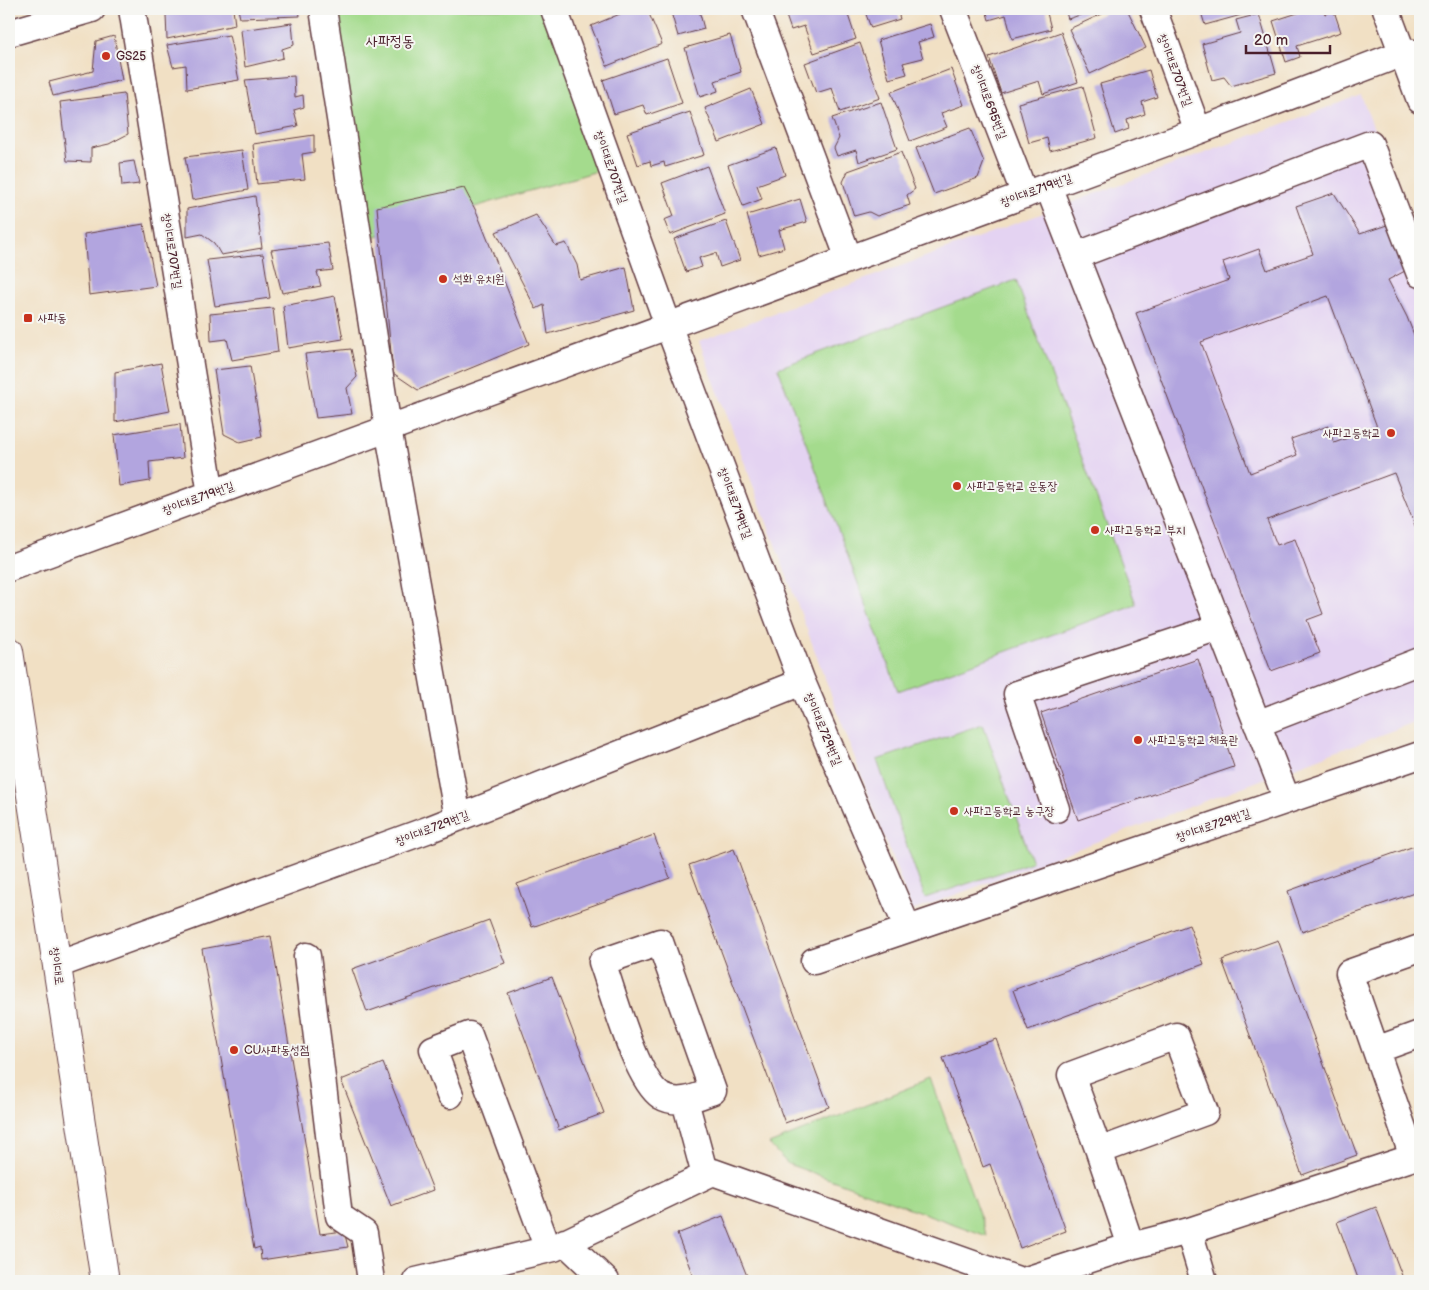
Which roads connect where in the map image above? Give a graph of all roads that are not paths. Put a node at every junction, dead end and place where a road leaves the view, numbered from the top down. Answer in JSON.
{"nodes":[{"id":1,"x":92,"y":9,"type":"edge"},
{"id":2,"x":132,"y":9,"type":"edge"},
{"id":3,"x":323,"y":9,"type":"edge"},
{"id":4,"x":554,"y":9,"type":"edge"},
{"id":5,"x":755,"y":9,"type":"edge"},
{"id":6,"x":953,"y":9,"type":"edge"},
{"id":7,"x":1152,"y":9,"type":"edge"},
{"id":8,"x":1386,"y":9,"type":"edge"},
{"id":9,"x":9,"y":33,"type":"edge"},
{"id":10,"x":1411,"y":53,"type":"edge"},
{"id":11,"x":1420,"y":100,"type":"edge"},
{"id":12,"x":1198,"y":131,"type":"junction"},
{"id":13,"x":1036,"y":190,"type":"junction"},
{"id":14,"x":1076,"y":256,"type":"junction"},
{"id":15,"x":850,"y":259,"type":"junction"},
{"id":16,"x":1420,"y":274,"type":"edge"},
{"id":17,"x":668,"y":325,"type":"junction"},
{"id":18,"x":388,"y":428,"type":"junction"},
{"id":19,"x":211,"y":494,"type":"junction"},
{"id":20,"x":9,"y":568,"type":"edge"},
{"id":21,"x":1220,"y":628,"type":"junction"},
{"id":22,"x":9,"y":651,"type":"edge"},
{"id":23,"x":1420,"y":661,"type":"edge"},
{"id":24,"x":802,"y":682,"type":"junction"},
{"id":25,"x":1257,"y":724,"type":"junction"},
{"id":26,"x":1420,"y":755,"type":"edge"},
{"id":27,"x":1286,"y":800,"type":"junction"},
{"id":28,"x":1056,"y":809,"type":"dead end"},
{"id":29,"x":458,"y":818,"type":"junction"},
{"id":30,"x":908,"y":929,"type":"junction"},
{"id":31,"x":1420,"y":948,"type":"edge"},
{"id":32,"x":307,"y":956,"type":"dead end"},
{"id":33,"x":814,"y":961,"type":"dead end"},
{"id":34,"x":57,"y":964,"type":"junction"},
{"id":35,"x":1420,"y":1034,"type":"edge"},
{"id":36,"x":1376,"y":1050,"type":"junction"},
{"id":37,"x":450,"y":1096,"type":"dead end"},
{"id":38,"x":686,"y":1101,"type":"junction"},
{"id":39,"x":1100,"y":1151,"type":"junction"},
{"id":40,"x":1417,"y":1156,"type":"edge"},
{"id":41,"x":705,"y":1175,"type":"junction"},
{"id":42,"x":1190,"y":1231,"type":"junction"},
{"id":43,"x":557,"y":1246,"type":"junction"},
{"id":44,"x":1131,"y":1246,"type":"junction"},
{"id":45,"x":981,"y":1274,"type":"edge"},
{"id":46,"x":105,"y":1281,"type":"edge"},
{"id":47,"x":371,"y":1281,"type":"edge"},
{"id":48,"x":416,"y":1281,"type":"edge"},
{"id":49,"x":606,"y":1281,"type":"edge"},
{"id":50,"x":1022,"y":1281,"type":"edge"},
{"id":51,"x":1204,"y":1281,"type":"edge"}],
"edges":[{"from":1,"to":9,"type":"street"},
{"from":2,"to":19,"type":"street","name":"창이대로707번길"},
{"from":3,"to":18,"type":"street"},
{"from":4,"to":17,"type":"street","name":"창이대로707번길"},
{"from":5,"to":15,"type":"street"},
{"from":6,"to":13,"type":"street","name":"창이대로695번길"},
{"from":7,"to":12,"type":"street","name":"창이대로707번길"},
{"from":8,"to":10,"type":"street"},
{"from":10,"to":11,"type":"street"},
{"from":10,"to":12,"type":"street","name":"창이대로719번길"},
{"from":12,"to":13,"type":"street","name":"창이대로719번길"},
{"from":13,"to":14,"type":"street","name":"창이대로695번길"},
{"from":13,"to":15,"type":"street","name":"창이대로719번길"},
{"from":14,"to":16,"type":"street"},
{"from":14,"to":21,"type":"street","name":"창이대로695번길"},
{"from":15,"to":17,"type":"street","name":"창이대로719번길"},
{"from":17,"to":18,"type":"street","name":"창이대로719번길"},
{"from":17,"to":24,"type":"street","name":"창이대로719번길"},
{"from":18,"to":19,"type":"street","name":"창이대로719번길"},
{"from":18,"to":29,"type":"street"},
{"from":19,"to":20,"type":"street","name":"창이대로719번길"},
{"from":21,"to":25,"type":"street","name":"창이대로695번길"},
{"from":21,"to":28,"type":"street"},
{"from":22,"to":34,"type":"main road","name":"창이대로"},
{"from":23,"to":25,"type":"street"},
{"from":24,"to":29,"type":"street","name":"창이대로729번길"},
{"from":24,"to":30,"type":"street","name":"창이대로729번길"},
{"from":25,"to":27,"type":"street","name":"창이대로695번길"},
{"from":26,"to":27,"type":"street","name":"창이대로729번길"},
{"from":27,"to":30,"type":"street","name":"창이대로729번길"},
{"from":29,"to":34,"type":"street","name":"창이대로729번길"},
{"from":30,"to":33,"type":"street"},
{"from":31,"to":36,"type":"street"},
{"from":32,"to":47,"type":"street"},
{"from":34,"to":46,"type":"main road","name":"창이대로"},
{"from":35,"to":36,"type":"street"},
{"from":36,"to":40,"type":"street"},
{"from":37,"to":43,"type":"street"},
{"from":38,"to":38,"type":"street"},
{"from":38,"to":41,"type":"street"},
{"from":39,"to":39,"type":"street"},
{"from":39,"to":44,"type":"street"},
{"from":40,"to":42,"type":"street"},
{"from":41,"to":43,"type":"street"},
{"from":41,"to":45,"type":"street"},
{"from":42,"to":44,"type":"street"},
{"from":42,"to":51,"type":"street"},
{"from":43,"to":48,"type":"street"},
{"from":43,"to":49,"type":"street"},
{"from":44,"to":50,"type":"street"},
{"from":45,"to":50,"type":"street"}]}
